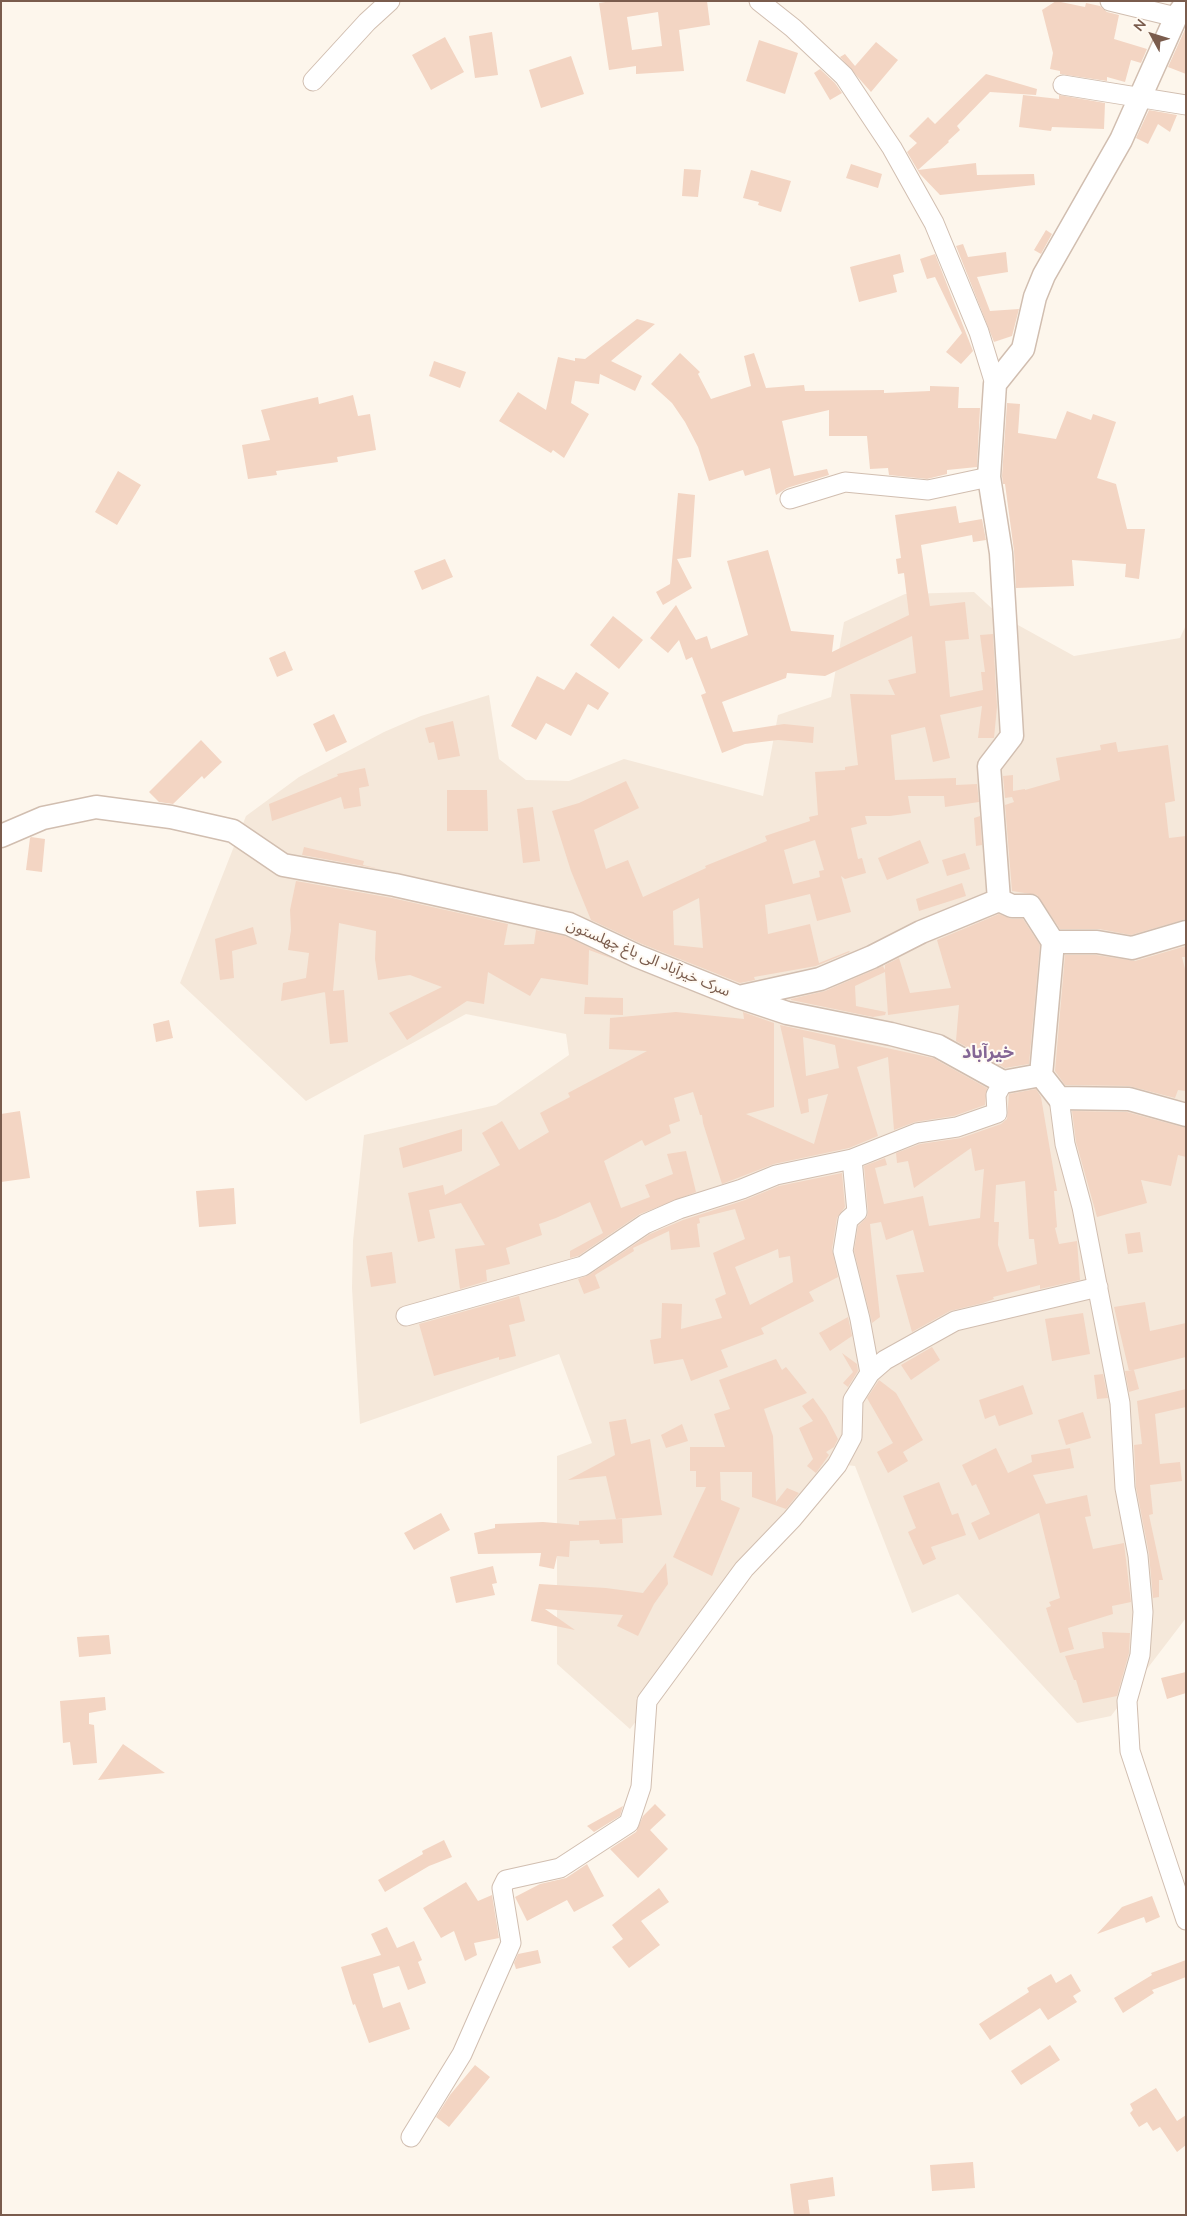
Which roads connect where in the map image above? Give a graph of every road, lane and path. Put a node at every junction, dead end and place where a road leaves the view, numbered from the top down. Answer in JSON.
{"nodes":[{"id":1,"x":390,"y":1,"type":"edge"},
{"id":2,"x":759,"y":1,"type":"edge"},
{"id":3,"x":1110,"y":1,"type":"edge"},
{"id":4,"x":1181,"y":10,"type":"edge"},
{"id":5,"x":313,"y":81,"type":"dead end"},
{"id":6,"x":1062,"y":85,"type":"dead end"},
{"id":7,"x":1139,"y":98,"type":"junction"},
{"id":8,"x":1186,"y":105,"type":"edge"},
{"id":9,"x":995,"y":384,"type":"junction"},
{"id":10,"x":989,"y":477,"type":"junction"},
{"id":11,"x":790,"y":498,"type":"dead end"},
{"id":12,"x":1,"y":836,"type":"edge"},
{"id":13,"x":999,"y":900,"type":"junction"},
{"id":14,"x":1186,"y":932,"type":"edge"},
{"id":15,"x":1053,"y":942,"type":"junction"},
{"id":16,"x":739,"y":997,"type":"junction"},
{"id":17,"x":1041,"y":1075,"type":"junction"},
{"id":18,"x":1002,"y":1082,"type":"junction"},
{"id":19,"x":1059,"y":1098,"type":"junction"},
{"id":20,"x":1186,"y":1115,"type":"edge"},
{"id":21,"x":852,"y":1160,"type":"junction"},
{"id":22,"x":1098,"y":1286,"type":"junction"},
{"id":23,"x":406,"y":1316,"type":"dead end"},
{"id":24,"x":870,"y":1372,"type":"junction"},
{"id":25,"x":1186,"y":1920,"type":"edge"},
{"id":26,"x":411,"y":2138,"type":"dead end"}],
"edges":[{"from":1,"to":5,"type":"street"},
{"from":2,"to":9,"type":"street"},
{"from":3,"to":4,"type":"street"},
{"from":4,"to":7,"type":"street"},
{"from":6,"to":7,"type":"street"},
{"from":7,"to":8,"type":"street"},
{"from":7,"to":9,"type":"street"},
{"from":9,"to":10,"type":"street"},
{"from":10,"to":11,"type":"street"},
{"from":10,"to":13,"type":"street"},
{"from":12,"to":16,"type":"street","name":"سرک خیرآباد الی باغ چهلستون"},
{"from":13,"to":15,"type":"street"},
{"from":13,"to":16,"type":"street","name":"سرک خیرآباد الی باغ چهلستون"},
{"from":14,"to":15,"type":"street"},
{"from":15,"to":17,"type":"street"},
{"from":16,"to":18,"type":"street"},
{"from":17,"to":18,"type":"street"},
{"from":17,"to":19,"type":"street"},
{"from":18,"to":21,"type":"street"},
{"from":19,"to":20,"type":"street"},
{"from":19,"to":22,"type":"street"},
{"from":21,"to":23,"type":"street"},
{"from":21,"to":24,"type":"street"},
{"from":22,"to":24,"type":"street"},
{"from":22,"to":25,"type":"street"},
{"from":24,"to":26,"type":"street"}]}
